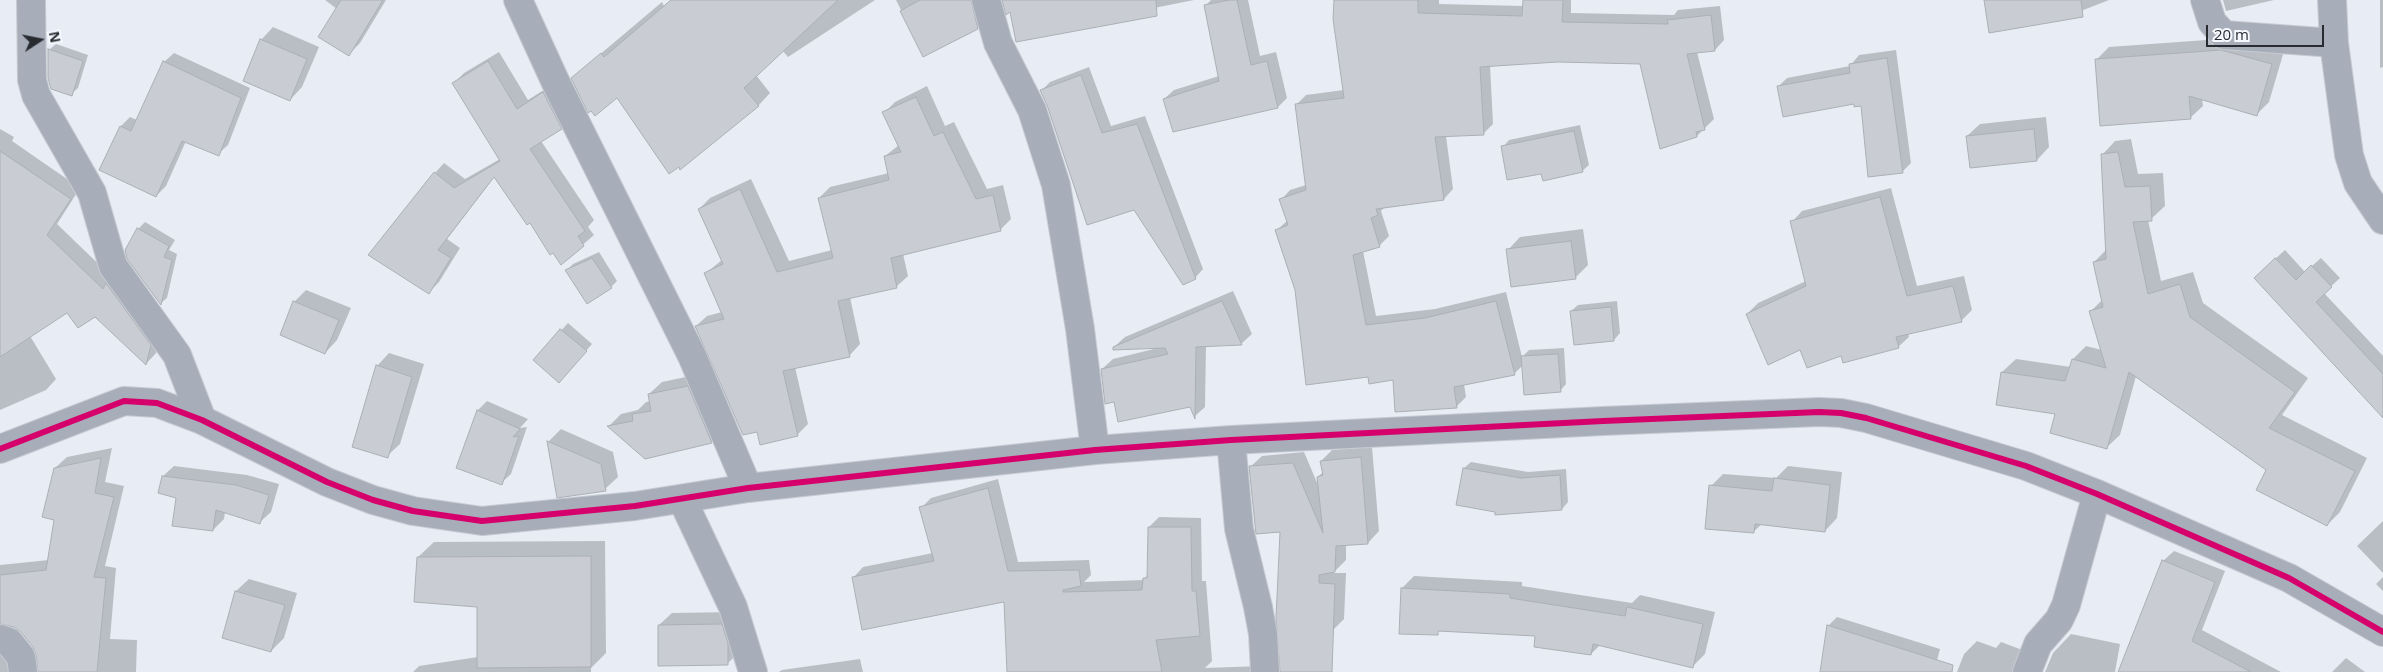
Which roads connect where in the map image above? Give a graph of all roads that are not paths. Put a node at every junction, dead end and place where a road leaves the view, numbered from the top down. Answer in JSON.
{"nodes":[{"id":1,"x":31,"y":0,"type":"edge"},
{"id":2,"x":518,"y":0,"type":"edge"},
{"id":3,"x":986,"y":0,"type":"edge"},
{"id":4,"x":2205,"y":0,"type":"edge"},
{"id":5,"x":2332,"y":0,"type":"edge"},
{"id":6,"x":2334,"y":43,"type":"junction"},
{"id":7,"x":2383,"y":220,"type":"edge"},
{"id":8,"x":202,"y":420,"type":"junction"},
{"id":9,"x":1231,"y":440,"type":"junction"},
{"id":10,"x":0,"y":449,"type":"edge"},
{"id":11,"x":1095,"y":450,"type":"junction"},
{"id":12,"x":748,"y":488,"type":"junction"},
{"id":13,"x":2097,"y":494,"type":"junction"},
{"id":14,"x":682,"y":499,"type":"junction"},
{"id":15,"x":2383,"y":632,"type":"edge"},
{"id":16,"x":0,"y":639,"type":"edge"},
{"id":17,"x":23,"y":672,"type":"edge"},
{"id":18,"x":753,"y":672,"type":"edge"},
{"id":19,"x":1265,"y":672,"type":"edge"},
{"id":20,"x":2027,"y":672,"type":"edge"}],
"edges":[{"from":1,"to":8,"type":"street"},
{"from":2,"to":12,"type":"street"},
{"from":3,"to":11,"type":"street"},
{"from":4,"to":6,"type":"street"},
{"from":5,"to":6,"type":"street"},
{"from":6,"to":7,"type":"street"},
{"from":8,"to":10,"type":"street"},
{"from":8,"to":14,"type":"street"},
{"from":9,"to":11,"type":"street"},
{"from":9,"to":13,"type":"street"},
{"from":9,"to":19,"type":"street"},
{"from":11,"to":12,"type":"street"},
{"from":12,"to":14,"type":"street"},
{"from":13,"to":15,"type":"street"},
{"from":13,"to":20,"type":"street"},
{"from":14,"to":18,"type":"street"},
{"from":16,"to":17,"type":"street"}]}
